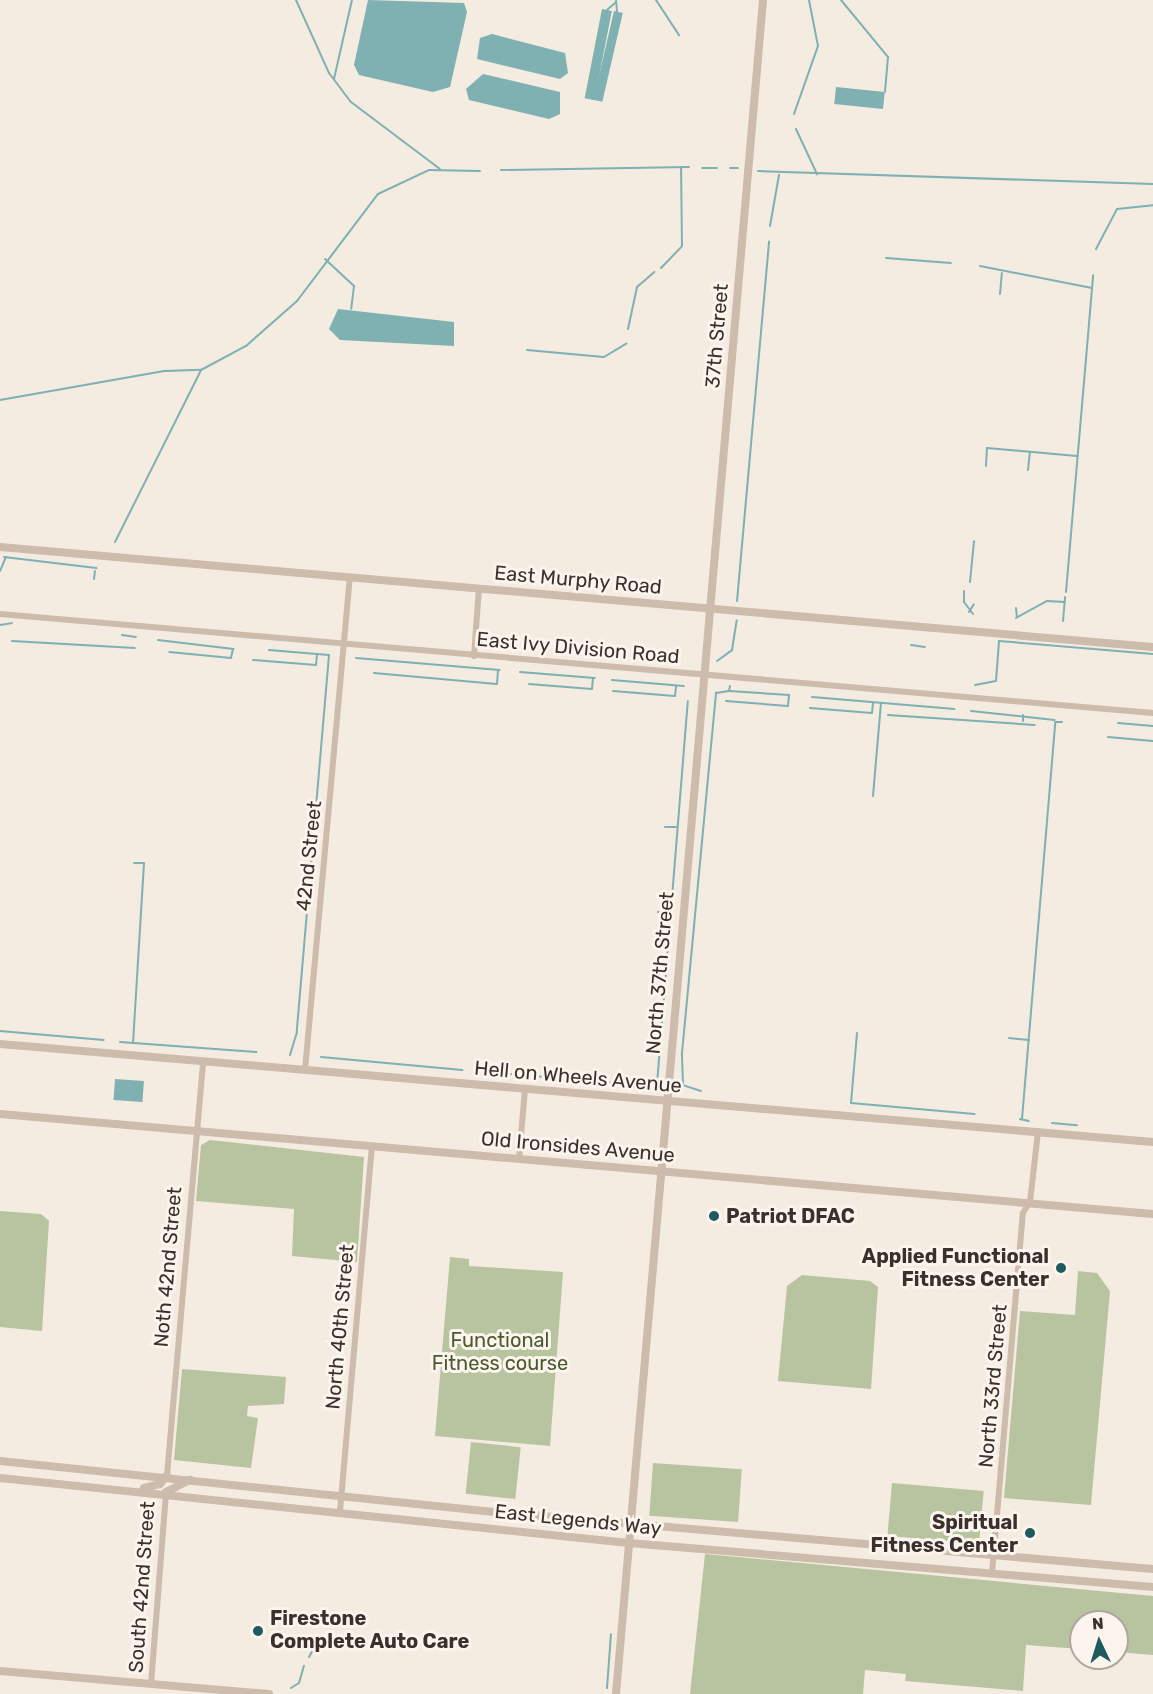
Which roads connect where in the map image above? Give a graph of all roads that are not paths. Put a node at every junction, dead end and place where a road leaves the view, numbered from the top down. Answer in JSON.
{"nodes":[{"id":1,"x":763,"y":0,"type":"edge"},
{"id":2,"x":0,"y":547,"type":"edge"},
{"id":3,"x":350,"y":577,"type":"junction"},
{"id":4,"x":479,"y":588,"type":"junction"},
{"id":5,"x":710,"y":609,"type":"junction"},
{"id":6,"x":0,"y":614,"type":"edge"},
{"id":7,"x":344,"y":644,"type":"junction"},
{"id":8,"x":1153,"y":647,"type":"edge"},
{"id":9,"x":474,"y":656,"type":"junction"},
{"id":10,"x":704,"y":675,"type":"junction"},
{"id":11,"x":1153,"y":713,"type":"edge"},
{"id":12,"x":0,"y":1044,"type":"edge"},
{"id":13,"x":203,"y":1062,"type":"junction"},
{"id":14,"x":305,"y":1070,"type":"junction"},
{"id":15,"x":525,"y":1089,"type":"junction"},
{"id":16,"x":664,"y":1102,"type":"junction"},
{"id":17,"x":0,"y":1113,"type":"edge"},
{"id":18,"x":197,"y":1131,"type":"junction"},
{"id":19,"x":1038,"y":1132,"type":"junction"},
{"id":20,"x":1153,"y":1142,"type":"edge"},
{"id":21,"x":372,"y":1146,"type":"junction"},
{"id":22,"x":519,"y":1159,"type":"junction"},
{"id":23,"x":659,"y":1171,"type":"junction"},
{"id":24,"x":1030,"y":1202,"type":"junction"},
{"id":25,"x":1153,"y":1214,"type":"edge"},
{"id":26,"x":0,"y":1461,"type":"edge"},
{"id":27,"x":167,"y":1475,"type":"junction"},
{"id":28,"x":0,"y":1478,"type":"edge"},
{"id":29,"x":201,"y":1478,"type":"junction"},
{"id":30,"x":138,"y":1490,"type":"junction"},
{"id":31,"x":166,"y":1492,"type":"junction"},
{"id":32,"x":342,"y":1493,"type":"junction"},
{"id":33,"x":340,"y":1511,"type":"junction"},
{"id":34,"x":631,"y":1525,"type":"junction"},
{"id":35,"x":629,"y":1543,"type":"junction"},
{"id":36,"x":994,"y":1554,"type":"junction"},
{"id":37,"x":1153,"y":1569,"type":"edge"},
{"id":38,"x":992,"y":1573,"type":"junction"},
{"id":39,"x":1153,"y":1587,"type":"edge"},
{"id":40,"x":0,"y":1671,"type":"edge"},
{"id":41,"x":152,"y":1684,"type":"junction"},
{"id":42,"x":204,"y":1691,"type":"edge"},
{"id":43,"x":269,"y":1694,"type":"edge"},
{"id":44,"x":616,"y":1694,"type":"edge"}],
"edges":[{"from":1,"to":5,"type":"street","name":"37th Street"},
{"from":2,"to":3,"type":"street","name":"East Murphy Road"},
{"from":3,"to":4,"type":"street","name":"East Murphy Road"},
{"from":3,"to":7,"type":"street","name":"42nd Street"},
{"from":4,"to":5,"type":"street","name":"East Murphy Road"},
{"from":4,"to":9,"type":"street"},
{"from":5,"to":8,"type":"street","name":"East Murphy Road"},
{"from":5,"to":10,"type":"street","name":"37th Street"},
{"from":6,"to":7,"type":"street","name":"East Ivy Division Road"},
{"from":7,"to":9,"type":"street","name":"East Ivy Division Road"},
{"from":7,"to":14,"type":"street","name":"42nd Street"},
{"from":9,"to":10,"type":"street","name":"East Ivy Division Road"},
{"from":10,"to":11,"type":"street","name":"East Ivy Division Road"},
{"from":10,"to":16,"type":"street","name":"North 37th Street"},
{"from":12,"to":13,"type":"street","name":"Hell on Wheels Avenue"},
{"from":13,"to":14,"type":"street","name":"Hell on Wheels Avenue"},
{"from":13,"to":18,"type":"street","name":"Noth 42nd Street"},
{"from":14,"to":15,"type":"street","name":"Hell on Wheels Avenue"},
{"from":15,"to":16,"type":"street","name":"Hell on Wheels Avenue"},
{"from":15,"to":22,"type":"street"},
{"from":16,"to":19,"type":"street","name":"Hell on Wheels Avenue"},
{"from":16,"to":23,"type":"street","name":"North 37th Street"},
{"from":17,"to":18,"type":"street","name":"Old Ironsides Avenue"},
{"from":18,"to":21,"type":"street","name":"Old Ironsides Avenue"},
{"from":18,"to":27,"type":"street","name":"Noth 42nd Street"},
{"from":19,"to":20,"type":"street","name":"Hell on Wheels Avenue"},
{"from":19,"to":24,"type":"street","name":"North 33rd Street"},
{"from":21,"to":22,"type":"street","name":"Old Ironsides Avenue"},
{"from":21,"to":32,"type":"street","name":"North 40th Street"},
{"from":22,"to":23,"type":"street","name":"Old Ironsides Avenue"},
{"from":23,"to":24,"type":"street","name":"Old Ironsides Avenue"},
{"from":23,"to":34,"type":"street","name":"North 37th Street"},
{"from":24,"to":25,"type":"street","name":"Old Ironsides Avenue"},
{"from":24,"to":36,"type":"street","name":"North 33rd Street"},
{"from":26,"to":27,"type":"street","name":"East Legends Way"},
{"from":27,"to":29,"type":"street","name":"East Legends Way"},
{"from":27,"to":30,"type":"street"},
{"from":28,"to":30,"type":"street","name":"East Legends Way"},
{"from":29,"to":31,"type":"street"},
{"from":29,"to":32,"type":"street","name":"East Legends Way"},
{"from":30,"to":31,"type":"street","name":"East Legends Way"},
{"from":31,"to":33,"type":"street","name":"East Legends Way"},
{"from":31,"to":41,"type":"street","name":"South 42nd Street"},
{"from":32,"to":33,"type":"street","name":"North 40th Street"},
{"from":32,"to":34,"type":"street","name":"East Legends Way"},
{"from":33,"to":35,"type":"street","name":"East Legends Way"},
{"from":34,"to":35,"type":"street","name":"North 37th Street"},
{"from":34,"to":36,"type":"street","name":"East Legends Way"},
{"from":35,"to":38,"type":"street","name":"East Legends Way"},
{"from":35,"to":44,"type":"street","name":"North 37th Street"},
{"from":36,"to":37,"type":"street","name":"East Legends Way"},
{"from":36,"to":38,"type":"street","name":"North 33rd Street"},
{"from":38,"to":39,"type":"street","name":"East Legends Way"},
{"from":40,"to":41,"type":"street"},
{"from":41,"to":42,"type":"street"},
{"from":42,"to":43,"type":"street"}]}
